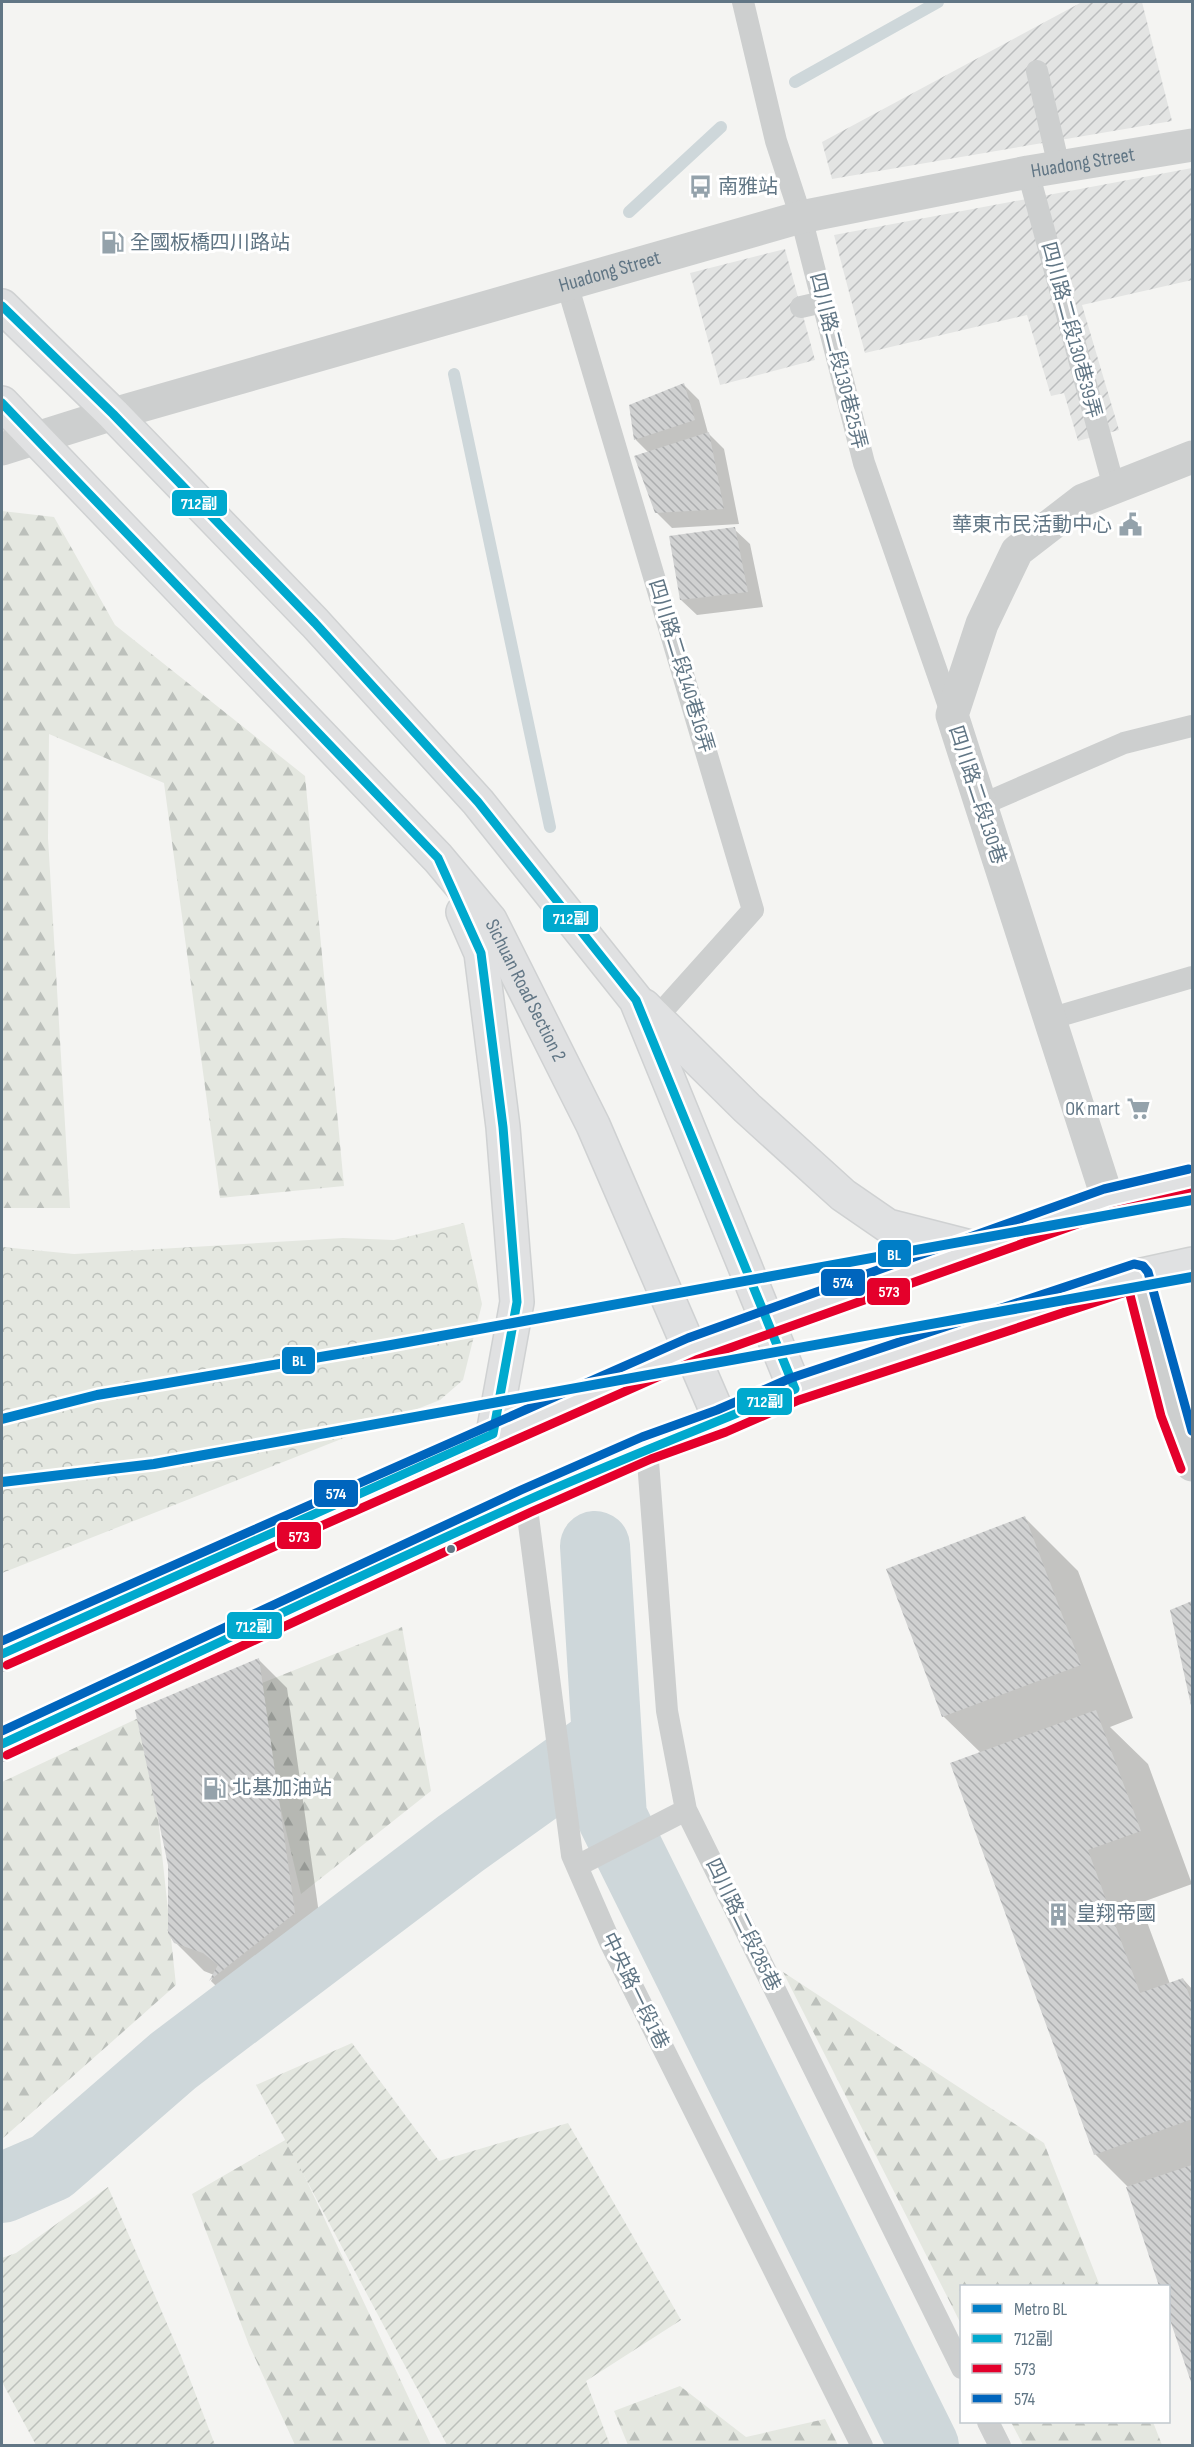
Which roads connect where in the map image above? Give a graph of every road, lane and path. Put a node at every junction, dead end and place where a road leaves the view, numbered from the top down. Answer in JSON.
{"nodes":[{"id":1,"x":743,"y":2,"type":"edge"},
{"id":2,"x":1037,"y":70,"type":"dead end"},
{"id":3,"x":1192,"y":145,"type":"edge"},
{"id":4,"x":1043,"y":170,"type":"junction"},
{"id":5,"x":801,"y":217,"type":"junction"},
{"id":6,"x":567,"y":284,"type":"junction"},
{"id":7,"x":823,"y":302,"type":"junction"},
{"id":8,"x":2,"y":306,"type":"edge"},
{"id":9,"x":801,"y":307,"type":"dead end"},
{"id":10,"x":2,"y":403,"type":"edge"},
{"id":11,"x":113,"y":414,"type":"junction"},
{"id":12,"x":35,"y":437,"type":"junction"},
{"id":13,"x":2,"y":449,"type":"edge"},
{"id":14,"x":1192,"y":457,"type":"edge"},
{"id":15,"x":1114,"y":487,"type":"junction"},
{"id":16,"x":952,"y":715,"type":"junction"},
{"id":17,"x":1192,"y":726,"type":"edge"},
{"id":18,"x":981,"y":806,"type":"junction"},
{"id":19,"x":438,"y":858,"type":"junction"},
{"id":20,"x":1192,"y":976,"type":"edge"},
{"id":21,"x":646,"y":1009,"type":"junction"},
{"id":22,"x":1049,"y":1019,"type":"junction"},
{"id":23,"x":1192,"y":1181,"type":"edge"},
{"id":24,"x":1108,"y":1200,"type":"junction"},
{"id":25,"x":974,"y":1248,"type":"junction"},
{"id":26,"x":1192,"y":1263,"type":"edge"},
{"id":27,"x":1137,"y":1276,"type":"junction"},
{"id":28,"x":767,"y":1320,"type":"junction"},
{"id":29,"x":692,"y":1348,"type":"junction"},
{"id":30,"x":795,"y":1389,"type":"junction"},
{"id":31,"x":721,"y":1421,"type":"junction"},
{"id":32,"x":493,"y":1434,"type":"junction"},
{"id":33,"x":647,"y":1448,"type":"junction"},
{"id":34,"x":1192,"y":1465,"type":"edge"},
{"id":35,"x":526,"y":1501,"type":"junction"},
{"id":36,"x":2,"y":1654,"type":"edge"},
{"id":37,"x":2,"y":1744,"type":"edge"},
{"id":38,"x":683,"y":1812,"type":"junction"},
{"id":39,"x":580,"y":1864,"type":"junction"},
{"id":40,"x":960,"y":2364,"type":"edge"},
{"id":41,"x":989,"y":2423,"type":"edge"},
{"id":42,"x":861,"y":2445,"type":"edge"},
{"id":43,"x":1000,"y":2445,"type":"edge"}],
"edges":[{"from":1,"to":5,"type":"lane","name":"四川路二段130巷25弄"},
{"from":2,"to":4,"type":"lane","name":"四川路二段130巷39弄"},
{"from":3,"to":4,"type":"street","name":"Huadong Street"},
{"from":4,"to":5,"type":"street","name":"Huadong Street"},
{"from":4,"to":15,"type":"lane","name":"四川路二段130巷39弄"},
{"from":5,"to":6,"type":"street","name":"Huadong Street"},
{"from":5,"to":7,"type":"lane","name":"四川路二段130巷25弄"},
{"from":6,"to":11,"type":"street","name":"Huadong Street"},
{"from":6,"to":21,"type":"lane","name":"四川路二段140巷16弄"},
{"from":7,"to":9,"type":"lane"},
{"from":7,"to":16,"type":"lane","name":"四川路二段130巷25弄"},
{"from":8,"to":11,"type":"main road"},
{"from":10,"to":12,"type":"main road","name":"Sichuan Road Section 2"},
{"from":11,"to":12,"type":"street","name":"Huadong Street"},
{"from":11,"to":21,"type":"main road"},
{"from":12,"to":13,"type":"street","name":"Huadong Street"},
{"from":12,"to":19,"type":"main road","name":"Sichuan Road Section 2"},
{"from":14,"to":15,"type":"street","name":"四川路二段130巷"},
{"from":15,"to":16,"type":"street","name":"四川路二段130巷"},
{"from":16,"to":18,"type":"street","name":"四川路二段130巷"},
{"from":17,"to":18,"type":"lane"},
{"from":18,"to":22,"type":"street","name":"四川路二段130巷"},
{"from":19,"to":29,"type":"main road","name":"Sichuan Road Section 2"},
{"from":19,"to":32,"type":"main road"},
{"from":20,"to":22,"type":"lane"},
{"from":21,"to":25,"type":"main road"},
{"from":21,"to":28,"type":"main road"},
{"from":22,"to":24,"type":"street","name":"四川路二段130巷"},
{"from":23,"to":24,"type":"main road"},
{"from":24,"to":25,"type":"main road"},
{"from":25,"to":28,"type":"main road"},
{"from":26,"to":27,"type":"main road"},
{"from":27,"to":30,"type":"main road"},
{"from":27,"to":34,"type":"street"},
{"from":28,"to":29,"type":"main road"},
{"from":28,"to":30,"type":"main road"},
{"from":29,"to":31,"type":"main road","name":"Sichuan Road Section 2"},
{"from":29,"to":32,"type":"main road"},
{"from":30,"to":31,"type":"main road"},
{"from":31,"to":33,"type":"main road"},
{"from":32,"to":36,"type":"main road"},
{"from":33,"to":35,"type":"main road"},
{"from":33,"to":38,"type":"lane","name":"四川路二段285巷"},
{"from":35,"to":37,"type":"main road"},
{"from":35,"to":39,"type":"lane","name":"中央路一段1巷"},
{"from":38,"to":39,"type":"lane"},
{"from":38,"to":40,"type":"lane","name":"四川路二段285巷"},
{"from":39,"to":42,"type":"lane","name":"中央路一段1巷"},
{"from":41,"to":43,"type":"lane"}]}
